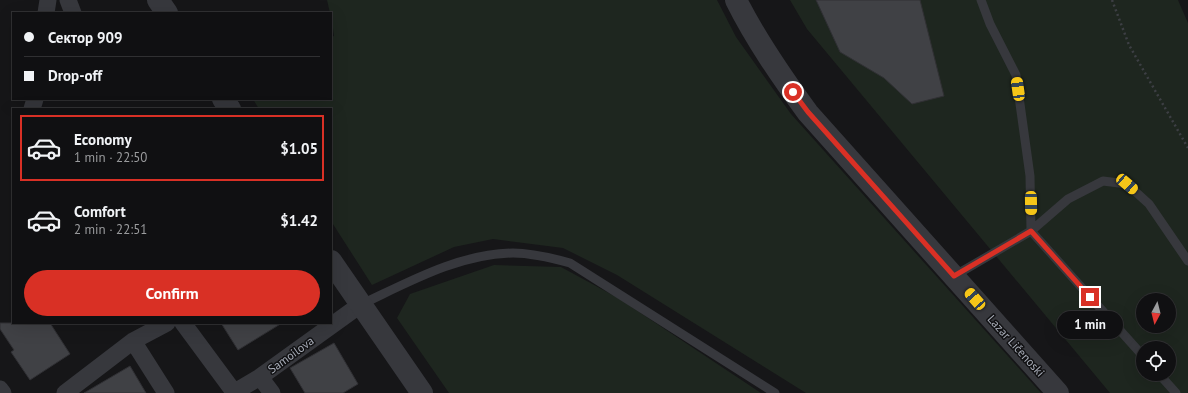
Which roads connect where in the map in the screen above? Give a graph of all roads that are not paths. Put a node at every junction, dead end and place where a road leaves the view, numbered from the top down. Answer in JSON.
{"nodes":[{"id":1,"x":48,"y":0,"type":"edge"},
{"id":2,"x":68,"y":0,"type":"edge"},
{"id":3,"x":158,"y":0,"type":"edge"},
{"id":4,"x":736,"y":0,"type":"edge"},
{"id":5,"x":981,"y":0,"type":"edge"},
{"id":6,"x":46,"y":12,"type":"edge"},
{"id":7,"x":73,"y":12,"type":"edge"},
{"id":8,"x":166,"y":12,"type":"edge"},
{"id":9,"x":1031,"y":231,"type":"junction"},
{"id":10,"x":1188,"y":261,"type":"edge"},
{"id":11,"x":332,"y":263,"type":"edge"},
{"id":12,"x":954,"y":276,"type":"junction"},
{"id":13,"x":360,"y":305,"type":"junction"},
{"id":14,"x":165,"y":324,"type":"edge"},
{"id":15,"x":184,"y":324,"type":"edge"},
{"id":16,"x":133,"y":341,"type":"junction"},
{"id":17,"x":1136,"y":348,"type":"edge"},
{"id":18,"x":260,"y":377,"type":"junction"},
{"id":19,"x":1165,"y":381,"type":"edge"},
{"id":20,"x":0,"y":389,"type":"edge"},
{"id":21,"x":3,"y":393,"type":"edge"},
{"id":22,"x":65,"y":393,"type":"edge"},
{"id":23,"x":166,"y":393,"type":"edge"},
{"id":24,"x":233,"y":393,"type":"edge"},
{"id":25,"x":272,"y":393,"type":"edge"},
{"id":26,"x":422,"y":393,"type":"edge"},
{"id":27,"x":775,"y":393,"type":"edge"},
{"id":28,"x":1058,"y":393,"type":"edge"},
{"id":29,"x":1176,"y":393,"type":"edge"}],
"edges":[{"from":1,"to":6,"type":"street"},
{"from":2,"to":7,"type":"street"},
{"from":3,"to":8,"type":"street"},
{"from":4,"to":12,"type":"street","name":"Lazar Ličenoski"},
{"from":5,"to":9,"type":"lane"},
{"from":9,"to":10,"type":"lane"},
{"from":9,"to":12,"type":"lane"},
{"from":9,"to":17,"type":"lane"},
{"from":11,"to":13,"type":"street"},
{"from":12,"to":28,"type":"street","name":"Lazar Ličenoski"},
{"from":13,"to":18,"type":"street","name":"Samoilova"},
{"from":13,"to":26,"type":"street"},
{"from":13,"to":27,"type":"lane"},
{"from":14,"to":16,"type":"street"},
{"from":15,"to":24,"type":"street","name":"Samoilova"},
{"from":16,"to":22,"type":"street"},
{"from":16,"to":23,"type":"street"},
{"from":18,"to":24,"type":"street","name":"Samoilova"},
{"from":18,"to":25,"type":"street","name":"Samoilova"},
{"from":19,"to":29,"type":"lane"},
{"from":20,"to":21,"type":"street"}]}
